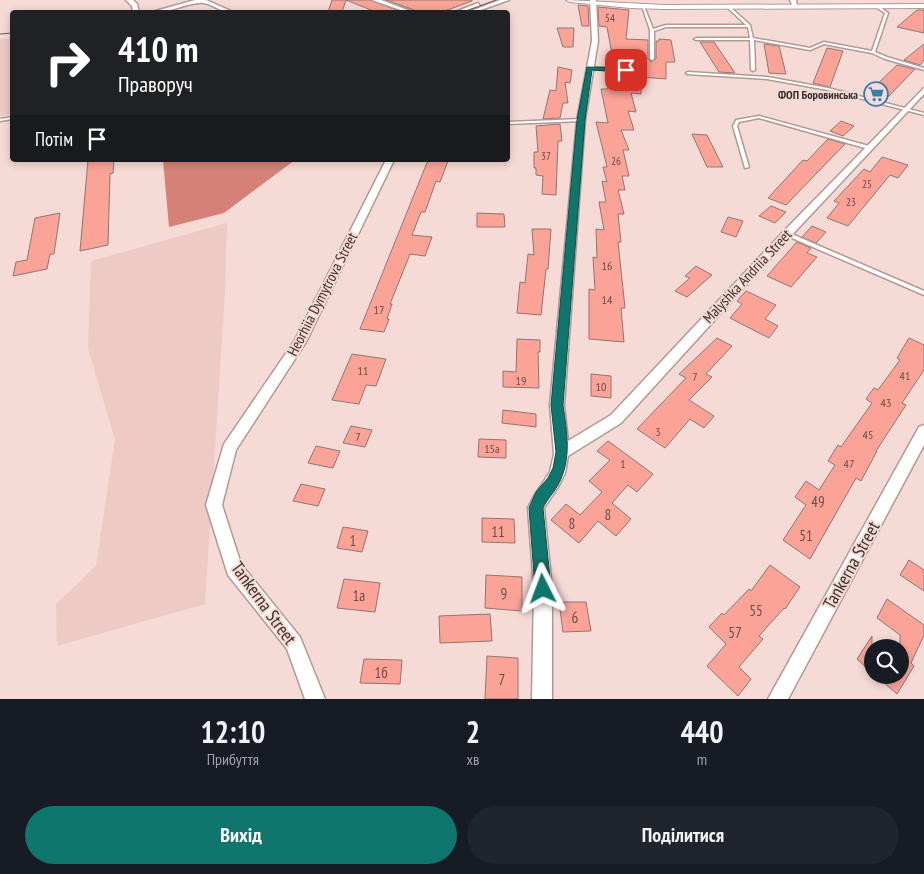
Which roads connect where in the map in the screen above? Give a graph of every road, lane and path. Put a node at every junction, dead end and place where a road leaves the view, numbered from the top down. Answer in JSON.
{"nodes":[{"id":1,"x":129,"y":0,"type":"edge"},
{"id":2,"x":202,"y":0,"type":"edge"},
{"id":3,"x":375,"y":0,"type":"edge"},
{"id":4,"x":492,"y":0,"type":"edge"},
{"id":5,"x":506,"y":0,"type":"edge"},
{"id":6,"x":570,"y":0,"type":"edge"},
{"id":7,"x":592,"y":1,"type":"edge"},
{"id":8,"x":630,"y":3,"type":"edge"},
{"id":9,"x":794,"y":3,"type":"edge"},
{"id":10,"x":643,"y":6,"type":"junction"},
{"id":11,"x":877,"y":6,"type":"junction"},
{"id":12,"x":924,"y":6,"type":"edge"},
{"id":13,"x":729,"y":7,"type":"junction"},
{"id":14,"x":136,"y":10,"type":"edge"},
{"id":15,"x":163,"y":10,"type":"edge"},
{"id":16,"x":225,"y":10,"type":"edge"},
{"id":17,"x":404,"y":10,"type":"edge"},
{"id":18,"x":464,"y":10,"type":"edge"},
{"id":19,"x":478,"y":10,"type":"edge"},
{"id":20,"x":749,"y":26,"type":"junction"},
{"id":21,"x":652,"y":30,"type":"junction"},
{"id":22,"x":696,"y":39,"type":"dead end"},
{"id":23,"x":752,"y":39,"type":"junction"},
{"id":24,"x":873,"y":52,"type":"junction"},
{"id":25,"x":652,"y":59,"type":"dead end"},
{"id":26,"x":589,"y":68,"type":"junction"},
{"id":27,"x":924,"y":69,"type":"edge"},
{"id":28,"x":753,"y":70,"type":"dead end"},
{"id":29,"x":688,"y":73,"type":"dead end"},
{"id":30,"x":637,"y":74,"type":"dead end"},
{"id":31,"x":924,"y":90,"type":"edge"},
{"id":32,"x":906,"y":108,"type":"junction"},
{"id":33,"x":924,"y":114,"type":"edge"},
{"id":34,"x":581,"y":120,"type":"junction"},
{"id":35,"x":510,"y":123,"type":"edge"},
{"id":36,"x":867,"y":147,"type":"junction"},
{"id":37,"x":389,"y":162,"type":"edge"},
{"id":38,"x":747,"y":167,"type":"dead end"},
{"id":39,"x":787,"y":234,"type":"junction"},
{"id":40,"x":924,"y":293,"type":"edge"},
{"id":41,"x":924,"y":431,"type":"edge"},
{"id":42,"x":229,"y":448,"type":"joint"},
{"id":43,"x":562,"y":452,"type":"junction"},
{"id":44,"x":315,"y":699,"type":"edge"},
{"id":45,"x":542,"y":699,"type":"edge"},
{"id":46,"x":778,"y":699,"type":"edge"}],
"edges":[{"from":1,"to":14,"type":"street"},
{"from":2,"to":15,"type":"street"},
{"from":2,"to":16,"type":"street"},
{"from":3,"to":17,"type":"street"},
{"from":4,"to":18,"type":"street"},
{"from":5,"to":19,"type":"street"},
{"from":6,"to":7,"type":"main road"},
{"from":7,"to":8,"type":"main road"},
{"from":7,"to":26,"type":"street"},
{"from":8,"to":10,"type":"main road"},
{"from":9,"to":11,"type":"main road"},
{"from":9,"to":13,"type":"main road"},
{"from":10,"to":13,"type":"main road"},
{"from":10,"to":21,"type":"lane"},
{"from":11,"to":12,"type":"main road"},
{"from":11,"to":24,"type":"lane"},
{"from":13,"to":20,"type":"lane"},
{"from":20,"to":21,"type":"lane"},
{"from":20,"to":23,"type":"lane"},
{"from":21,"to":25,"type":"lane"},
{"from":22,"to":23,"type":"lane"},
{"from":23,"to":24,"type":"lane"},
{"from":23,"to":28,"type":"lane"},
{"from":24,"to":27,"type":"lane"},
{"from":26,"to":30,"type":"lane"},
{"from":26,"to":34,"type":"street"},
{"from":29,"to":32,"type":"lane"},
{"from":31,"to":32,"type":"street","name":"Malyshka Andriia Street"},
{"from":32,"to":33,"type":"lane"},
{"from":32,"to":36,"type":"street","name":"Malyshka Andriia Street"},
{"from":34,"to":35,"type":"lane"},
{"from":34,"to":43,"type":"street"},
{"from":36,"to":38,"type":"lane"},
{"from":36,"to":39,"type":"street","name":"Malyshka Andriia Street"},
{"from":37,"to":42,"type":"street","name":"Heorhiia Dymytrova Street"},
{"from":39,"to":40,"type":"lane"},
{"from":39,"to":43,"type":"street","name":"Malyshka Andriia Street"},
{"from":41,"to":46,"type":"street","name":"Tankerna Street"},
{"from":42,"to":44,"type":"street","name":"Tankerna Street"},
{"from":43,"to":45,"type":"street"}]}
